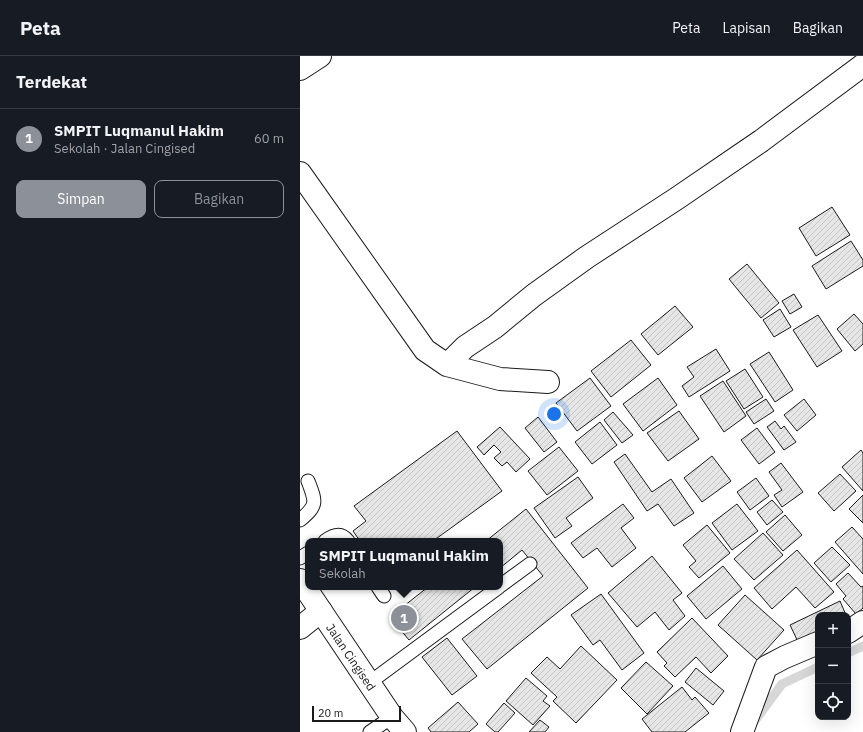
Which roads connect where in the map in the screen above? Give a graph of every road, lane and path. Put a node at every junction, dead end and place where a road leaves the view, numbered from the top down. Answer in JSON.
{"nodes":[{"id":1,"x":320,"y":56,"type":"edge"},
{"id":2,"x":863,"y":65,"type":"edge"},
{"id":3,"x":300,"y":69,"type":"edge"},
{"id":4,"x":300,"y":173,"type":"edge"},
{"id":5,"x":447,"y":365,"type":"junction"},
{"id":6,"x":548,"y":382,"type":"dead end"},
{"id":7,"x":308,"y":481,"type":"dead end"},
{"id":8,"x":300,"y":520,"type":"edge"},
{"id":9,"x":329,"y":538,"type":"edge"},
{"id":10,"x":346,"y":538,"type":"edge"},
{"id":11,"x":530,"y":564,"type":"dead end"},
{"id":12,"x":503,"y":585,"type":"edge"},
{"id":13,"x":307,"y":590,"type":"edge"},
{"id":14,"x":496,"y":590,"type":"edge"},
{"id":15,"x":321,"y":612,"type":"junction"},
{"id":16,"x":863,"y":622,"type":"edge"},
{"id":17,"x":300,"y":628,"type":"edge"},
{"id":18,"x":851,"y":630,"type":"edge"},
{"id":19,"x":815,"y":645,"type":"edge"},
{"id":20,"x":369,"y":683,"type":"junction"},
{"id":21,"x":398,"y":725,"type":"edge"},
{"id":22,"x":370,"y":732,"type":"edge"},
{"id":23,"x":742,"y":732,"type":"edge"}],
"edges":[{"from":1,"to":3,"type":"street"},
{"from":2,"to":5,"type":"street"},
{"from":4,"to":5,"type":"street"},
{"from":5,"to":6,"type":"street"},
{"from":7,"to":8,"type":"lane"},
{"from":9,"to":10,"type":"lane"},
{"from":11,"to":12,"type":"lane"},
{"from":13,"to":15,"type":"street","name":"Jalan Cingised"},
{"from":14,"to":20,"type":"lane"},
{"from":15,"to":17,"type":"street"},
{"from":15,"to":20,"type":"street","name":"Jalan Cingised"},
{"from":16,"to":18,"type":"street"},
{"from":19,"to":23,"type":"street"},
{"from":20,"to":21,"type":"street","name":"Jalan Cingised"},
{"from":21,"to":22,"type":"lane"}]}
